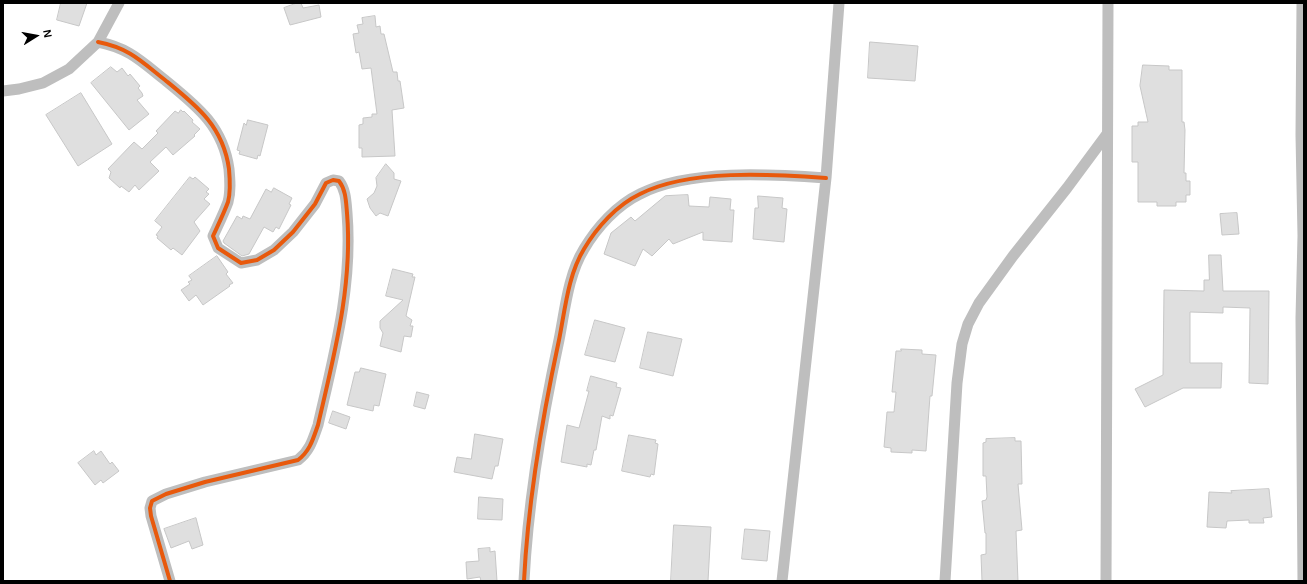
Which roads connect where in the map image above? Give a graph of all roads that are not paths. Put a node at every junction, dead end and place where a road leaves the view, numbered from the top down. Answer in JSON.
{"nodes":[{"id":1,"x":119,"y":3,"type":"edge"},
{"id":2,"x":839,"y":3,"type":"edge"},
{"id":3,"x":1108,"y":3,"type":"edge"},
{"id":4,"x":1303,"y":6,"type":"edge"},
{"id":5,"x":98,"y":42,"type":"junction"},
{"id":6,"x":3,"y":91,"type":"edge"},
{"id":7,"x":1107,"y":134,"type":"junction"},
{"id":8,"x":826,"y":178,"type":"junction"},
{"id":9,"x":1303,"y":236,"type":"edge"},
{"id":10,"x":170,"y":581,"type":"edge"},
{"id":11,"x":524,"y":581,"type":"edge"},
{"id":12,"x":782,"y":581,"type":"edge"},
{"id":13,"x":945,"y":581,"type":"edge"},
{"id":14,"x":1106,"y":581,"type":"edge"},
{"id":15,"x":1303,"y":581,"type":"edge"}],
"edges":[{"from":1,"to":5,"type":"street"},
{"from":2,"to":8,"type":"street"},
{"from":3,"to":7,"type":"street"},
{"from":4,"to":9,"type":"street"},
{"from":5,"to":6,"type":"street"},
{"from":5,"to":10,"type":"street"},
{"from":7,"to":13,"type":"street"},
{"from":7,"to":14,"type":"street"},
{"from":8,"to":11,"type":"street"},
{"from":8,"to":12,"type":"street"},
{"from":9,"to":15,"type":"street"}]}
